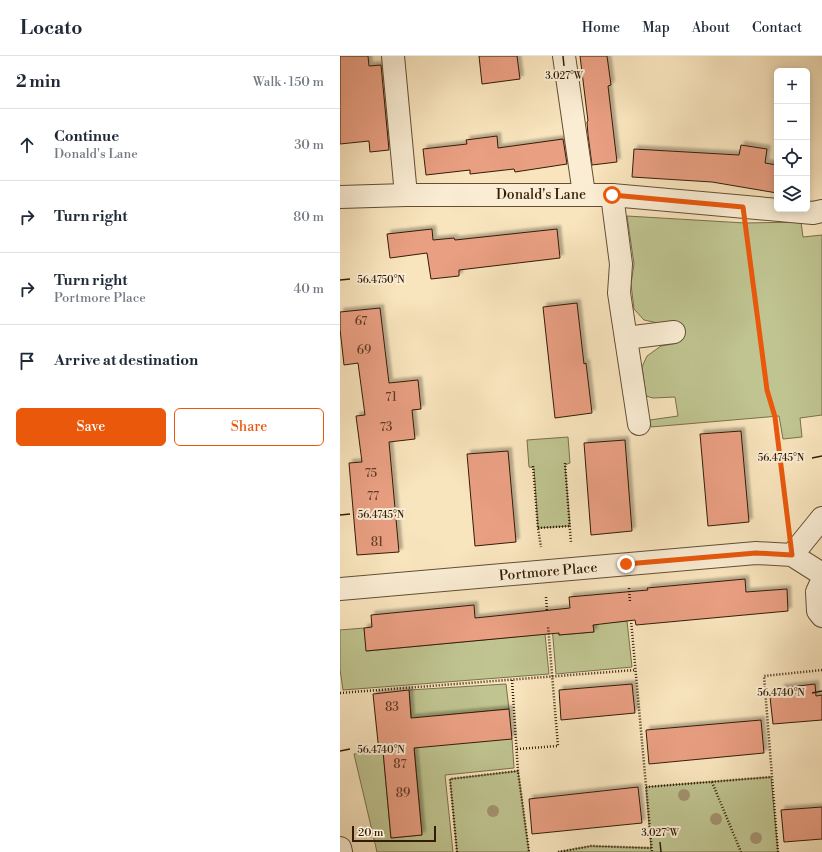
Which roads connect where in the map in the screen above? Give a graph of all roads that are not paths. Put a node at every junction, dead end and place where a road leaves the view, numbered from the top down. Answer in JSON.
{"nodes":[{"id":1,"x":393,"y":56,"type":"edge"},
{"id":2,"x":564,"y":56,"type":"edge"},
{"id":3,"x":584,"y":194,"type":"junction"},
{"id":4,"x":406,"y":195,"type":"junction"},
{"id":5,"x":612,"y":195,"type":"junction"},
{"id":6,"x":340,"y":197,"type":"edge"},
{"id":7,"x":817,"y":212,"type":"edge"},
{"id":8,"x":674,"y":332,"type":"dead end"},
{"id":9,"x":626,"y":338,"type":"junction"},
{"id":10,"x":638,"y":424,"type":"dead end"},
{"id":11,"x":822,"y":518,"type":"edge"},
{"id":12,"x":792,"y":555,"type":"junction"},
{"id":13,"x":822,"y":574,"type":"edge"},
{"id":14,"x":822,"y":581,"type":"edge"},
{"id":15,"x":340,"y":589,"type":"edge"},
{"id":16,"x":822,"y":616,"type":"edge"},
{"id":17,"x":340,"y":848,"type":"edge"},
{"id":18,"x":341,"y":852,"type":"edge"}],
"edges":[{"from":1,"to":4,"type":"street"},
{"from":2,"to":3,"type":"street"},
{"from":3,"to":4,"type":"street","name":"Donald's Lane"},
{"from":3,"to":5,"type":"street","name":"Donald's Lane"},
{"from":4,"to":6,"type":"street","name":"Donald's Lane"},
{"from":5,"to":7,"type":"street","name":"Donald's Lane"},
{"from":5,"to":9,"type":"street"},
{"from":8,"to":9,"type":"street"},
{"from":9,"to":10,"type":"street"},
{"from":11,"to":12,"type":"street"},
{"from":12,"to":13,"type":"street","name":"Portmore Place"},
{"from":12,"to":15,"type":"street","name":"Portmore Place"},
{"from":14,"to":16,"type":"street"},
{"from":17,"to":18,"type":"street"}]}
